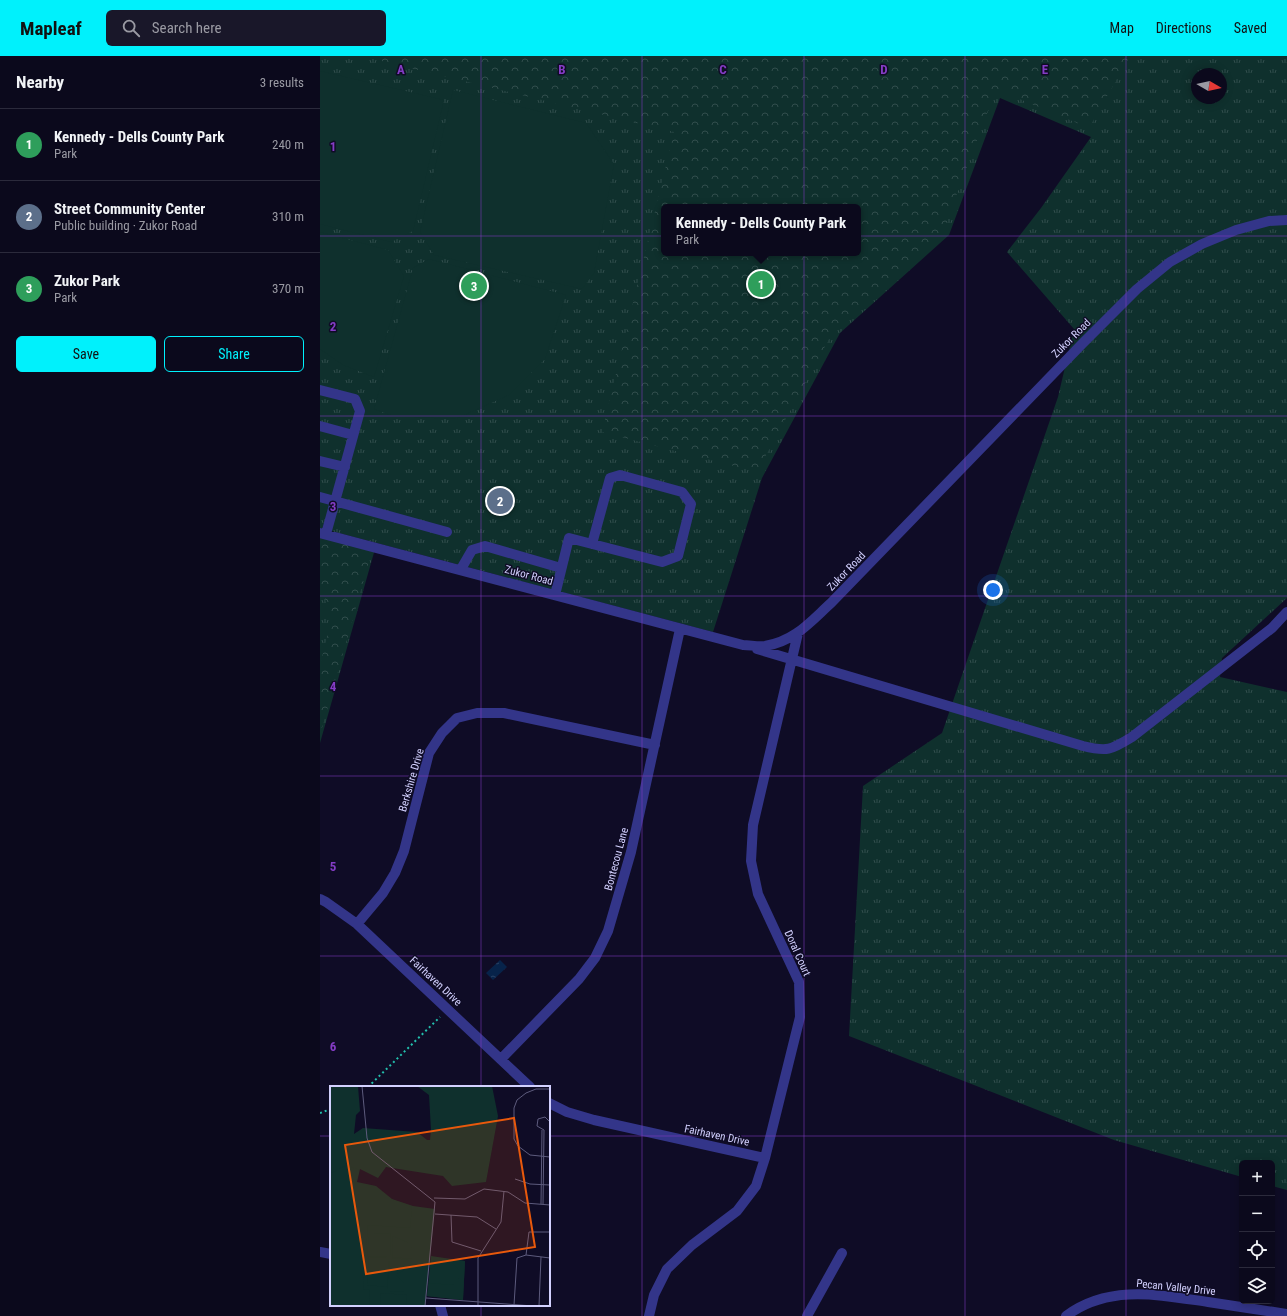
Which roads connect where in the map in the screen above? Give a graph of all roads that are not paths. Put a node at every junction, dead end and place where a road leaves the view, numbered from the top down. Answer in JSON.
{"nodes":[{"id":1,"x":1287,"y":220,"type":"edge"},
{"id":2,"x":320,"y":390,"type":"edge"},
{"id":3,"x":320,"y":426,"type":"edge"},
{"id":4,"x":354,"y":435,"type":"junction"},
{"id":5,"x":320,"y":461,"type":"edge"},
{"id":6,"x":344,"y":467,"type":"junction"},
{"id":7,"x":320,"y":497,"type":"edge"},
{"id":8,"x":335,"y":501,"type":"junction"},
{"id":9,"x":446,"y":532,"type":"dead end"},
{"id":10,"x":323,"y":533,"type":"edge"},
{"id":11,"x":592,"y":544,"type":"junction"},
{"id":12,"x":561,"y":568,"type":"junction"},
{"id":13,"x":461,"y":569,"type":"junction"},
{"id":14,"x":554,"y":595,"type":"junction"},
{"id":15,"x":1287,"y":612,"type":"edge"},
{"id":16,"x":680,"y":629,"type":"junction"},
{"id":17,"x":798,"y":634,"type":"junction"},
{"id":18,"x":743,"y":645,"type":"junction"},
{"id":19,"x":792,"y":658,"type":"junction"},
{"id":20,"x":655,"y":745,"type":"junction"},
{"id":21,"x":320,"y":900,"type":"edge"},
{"id":22,"x":357,"y":924,"type":"junction"},
{"id":23,"x":501,"y":1059,"type":"junction"},
{"id":24,"x":529,"y":1086,"type":"edge"},
{"id":25,"x":550,"y":1104,"type":"edge"},
{"id":26,"x":765,"y":1158,"type":"junction"},
{"id":27,"x":320,"y":1252,"type":"edge"},
{"id":28,"x":842,"y":1253,"type":"dead end"},
{"id":29,"x":330,"y":1254,"type":"edge"},
{"id":30,"x":440,"y":1306,"type":"edge"},
{"id":31,"x":1287,"y":1314,"type":"edge"},
{"id":32,"x":443,"y":1316,"type":"edge"},
{"id":33,"x":650,"y":1316,"type":"edge"},
{"id":34,"x":807,"y":1316,"type":"edge"},
{"id":35,"x":1066,"y":1316,"type":"edge"}],
"edges":[{"from":1,"to":17,"type":"street","name":"Zukor Road"},
{"from":2,"to":4,"type":"street"},
{"from":3,"to":4,"type":"street"},
{"from":4,"to":6,"type":"street"},
{"from":5,"to":6,"type":"street"},
{"from":6,"to":8,"type":"street"},
{"from":7,"to":8,"type":"street"},
{"from":8,"to":9,"type":"street"},
{"from":8,"to":10,"type":"street"},
{"from":10,"to":13,"type":"street","name":"Zukor Road"},
{"from":11,"to":11,"type":"street"},
{"from":11,"to":12,"type":"street"},
{"from":12,"to":13,"type":"street"},
{"from":12,"to":14,"type":"street"},
{"from":13,"to":14,"type":"street","name":"Zukor Road"},
{"from":14,"to":16,"type":"street","name":"Zukor Road"},
{"from":15,"to":19,"type":"street"},
{"from":16,"to":18,"type":"street","name":"Zukor Road"},
{"from":16,"to":20,"type":"street","name":"Bontecou Lane"},
{"from":17,"to":18,"type":"street","name":"Zukor Road"},
{"from":17,"to":19,"type":"street","name":"Doral Court"},
{"from":18,"to":19,"type":"street"},
{"from":19,"to":26,"type":"street","name":"Doral Court"},
{"from":20,"to":22,"type":"street","name":"Berkshire Drive"},
{"from":20,"to":23,"type":"street","name":"Bontecou Lane"},
{"from":21,"to":22,"type":"street","name":"Fairhaven Drive"},
{"from":22,"to":23,"type":"street","name":"Fairhaven Drive"},
{"from":23,"to":24,"type":"street","name":"Fairhaven Drive"},
{"from":25,"to":26,"type":"street","name":"Fairhaven Drive"},
{"from":26,"to":33,"type":"street","name":"Doral Court"},
{"from":27,"to":29,"type":"street"},
{"from":28,"to":34,"type":"street"},
{"from":30,"to":32,"type":"street"},
{"from":31,"to":35,"type":"street","name":"Pecan Valley Drive"}]}
